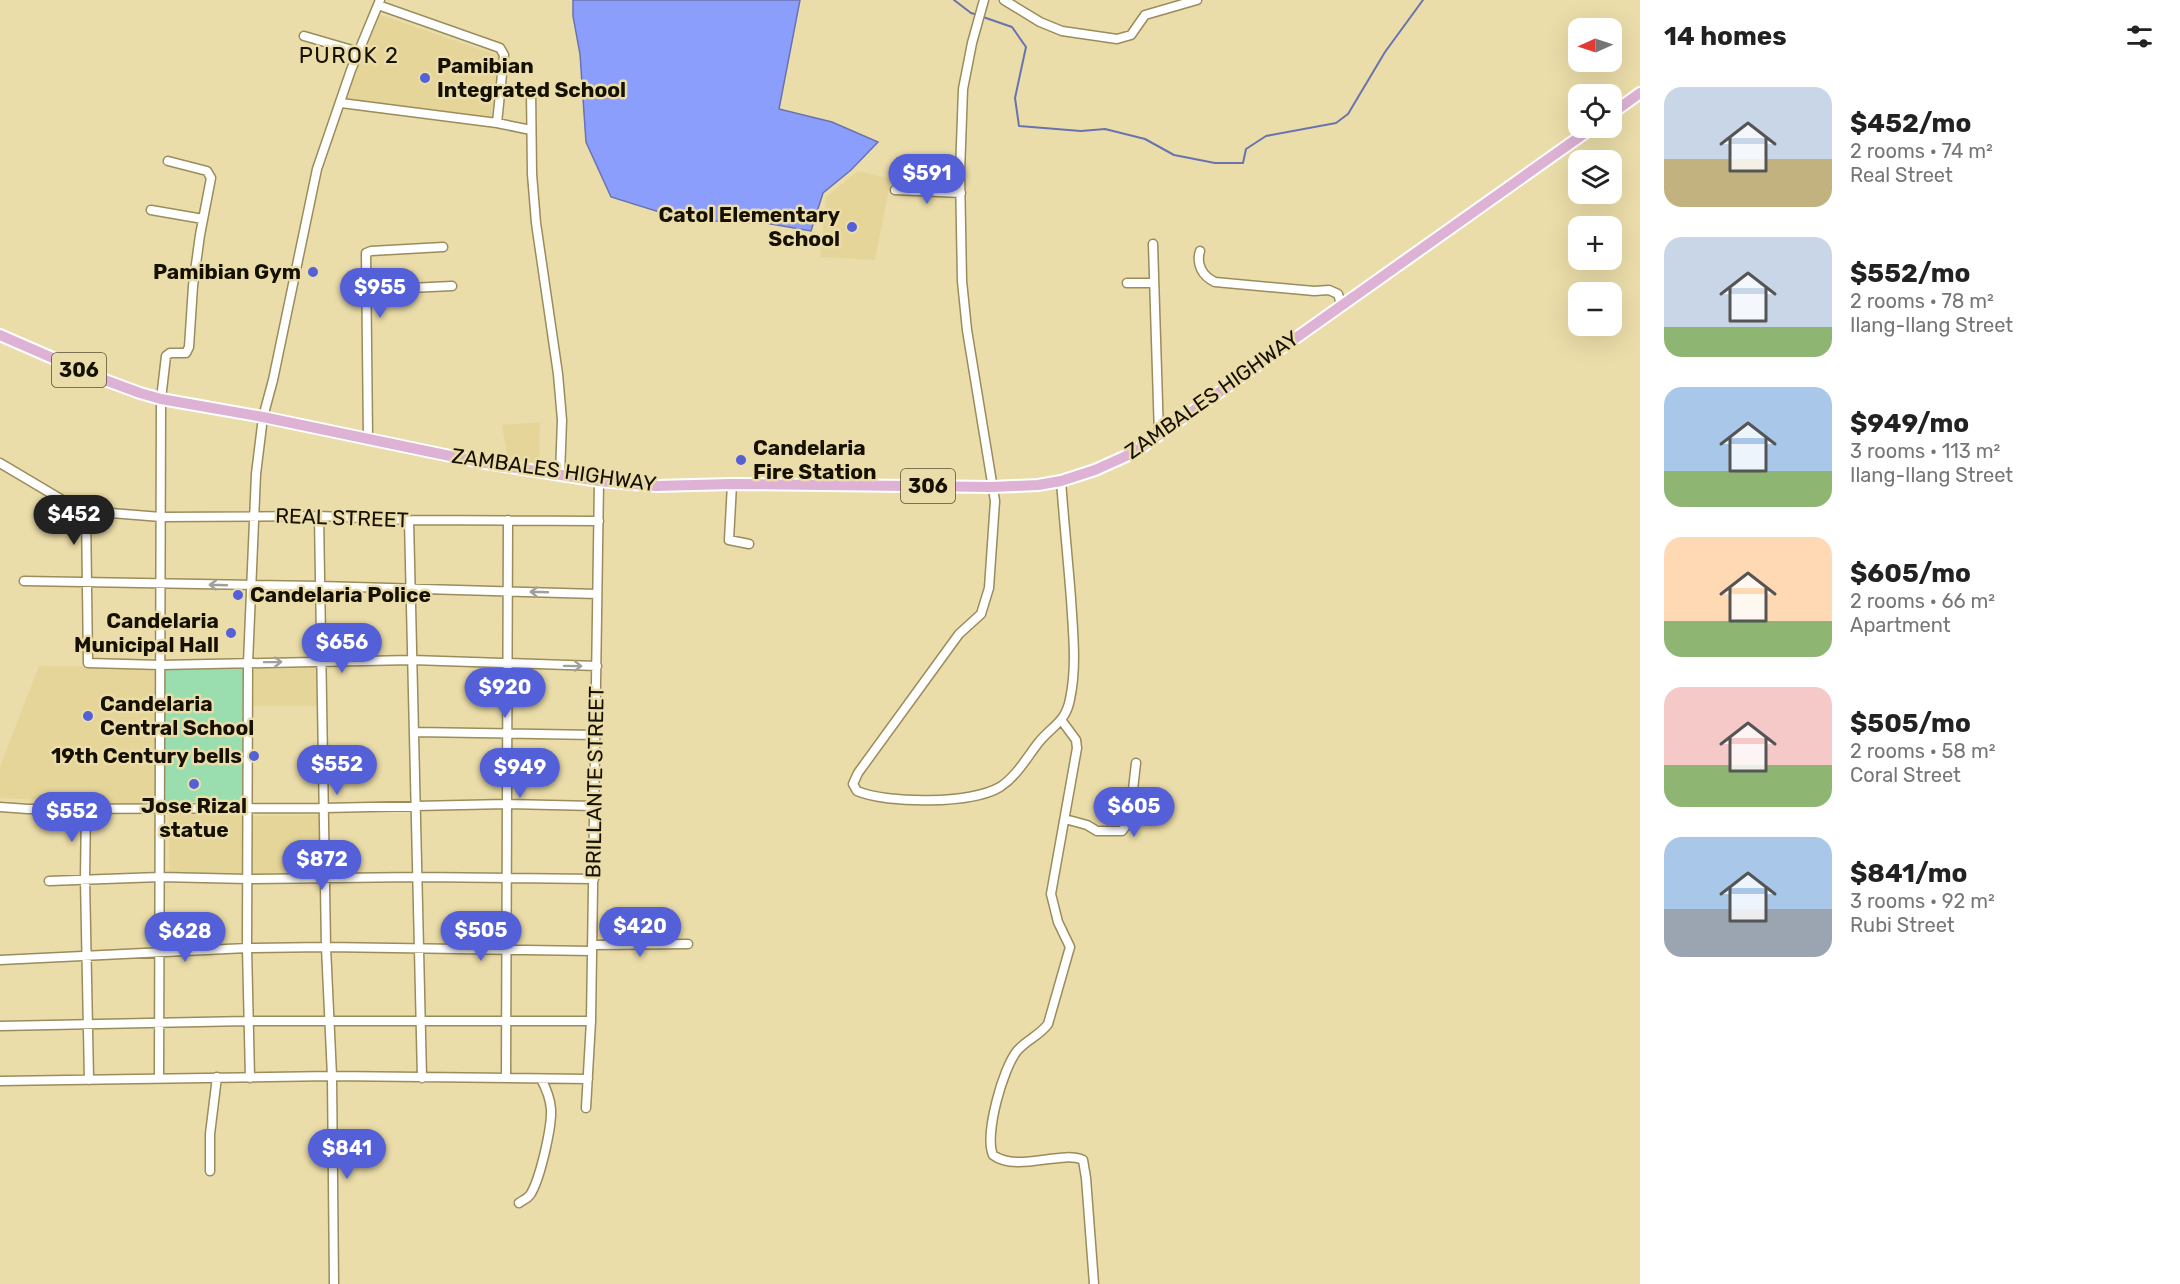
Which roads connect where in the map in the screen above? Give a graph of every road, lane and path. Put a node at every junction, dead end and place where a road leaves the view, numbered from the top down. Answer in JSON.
{"nodes":[{"id":1,"x":984,"y":0,"type":"edge"},
{"id":2,"x":1004,"y":0,"type":"edge"},
{"id":3,"x":1197,"y":0,"type":"edge"},
{"id":4,"x":379,"y":2,"type":"edge"},
{"id":5,"x":304,"y":36,"type":"dead end"},
{"id":6,"x":359,"y":52,"type":"junction"},
{"id":7,"x":531,"y":90,"type":"dead end"},
{"id":8,"x":1640,"y":93,"type":"edge"},
{"id":9,"x":341,"y":103,"type":"junction"},
{"id":10,"x":1622,"y":106,"type":"edge"},
{"id":11,"x":497,"y":123,"type":"junction"},
{"id":12,"x":531,"y":130,"type":"junction"},
{"id":13,"x":1578,"y":138,"type":"edge"},
{"id":14,"x":168,"y":161,"type":"dead end"},
{"id":15,"x":895,"y":190,"type":"dead end"},
{"id":16,"x":961,"y":193,"type":"junction"},
{"id":17,"x":152,"y":210,"type":"dead end"},
{"id":18,"x":203,"y":219,"type":"junction"},
{"id":19,"x":1153,"y":244,"type":"dead end"},
{"id":20,"x":443,"y":247,"type":"dead end"},
{"id":21,"x":1200,"y":250,"type":"dead end"},
{"id":22,"x":1127,"y":283,"type":"dead end"},
{"id":23,"x":1154,"y":283,"type":"junction"},
{"id":24,"x":452,"y":286,"type":"dead end"},
{"id":25,"x":367,"y":290,"type":"junction"},
{"id":26,"x":1341,"y":304,"type":"junction"},
{"id":27,"x":0,"y":335,"type":"edge"},
{"id":28,"x":161,"y":399,"type":"junction"},
{"id":29,"x":263,"y":417,"type":"junction"},
{"id":30,"x":1159,"y":435,"type":"junction"},
{"id":31,"x":368,"y":438,"type":"junction"},
{"id":32,"x":0,"y":463,"type":"edge"},
{"id":33,"x":560,"y":475,"type":"junction"},
{"id":34,"x":599,"y":481,"type":"junction"},
{"id":35,"x":1061,"y":481,"type":"junction"},
{"id":36,"x":732,"y":484,"type":"junction"},
{"id":37,"x":992,"y":487,"type":"junction"},
{"id":38,"x":86,"y":511,"type":"junction"},
{"id":39,"x":253,"y":516,"type":"junction"},
{"id":40,"x":319,"y":516,"type":"junction"},
{"id":41,"x":161,"y":517,"type":"junction"},
{"id":42,"x":409,"y":520,"type":"junction"},
{"id":43,"x":508,"y":520,"type":"junction"},
{"id":44,"x":599,"y":521,"type":"junction"},
{"id":45,"x":749,"y":544,"type":"dead end"},
{"id":46,"x":87,"y":581,"type":"junction"},
{"id":47,"x":24,"y":582,"type":"dead end"},
{"id":48,"x":160,"y":582,"type":"junction"},
{"id":49,"x":250,"y":586,"type":"junction"},
{"id":50,"x":320,"y":586,"type":"junction"},
{"id":51,"x":411,"y":589,"type":"junction"},
{"id":52,"x":508,"y":592,"type":"junction"},
{"id":53,"x":597,"y":594,"type":"junction"},
{"id":54,"x":412,"y":660,"type":"junction"},
{"id":55,"x":322,"y":661,"type":"junction"},
{"id":56,"x":248,"y":663,"type":"junction"},
{"id":57,"x":507,"y":664,"type":"junction"},
{"id":58,"x":161,"y":665,"type":"junction"},
{"id":59,"x":597,"y":666,"type":"junction"},
{"id":60,"x":1062,"y":721,"type":"junction"},
{"id":61,"x":414,"y":732,"type":"junction"},
{"id":62,"x":507,"y":732,"type":"junction"},
{"id":63,"x":596,"y":735,"type":"junction"},
{"id":64,"x":1136,"y":762,"type":"dead end"},
{"id":65,"x":507,"y":804,"type":"junction"},
{"id":66,"x":417,"y":805,"type":"junction"},
{"id":67,"x":594,"y":806,"type":"junction"},
{"id":68,"x":0,"y":807,"type":"edge"},
{"id":69,"x":86,"y":808,"type":"junction"},
{"id":70,"x":160,"y":808,"type":"junction"},
{"id":71,"x":324,"y":808,"type":"junction"},
{"id":72,"x":248,"y":809,"type":"junction"},
{"id":73,"x":1065,"y":819,"type":"junction"},
{"id":74,"x":160,"y":877,"type":"junction"},
{"id":75,"x":418,"y":877,"type":"junction"},
{"id":76,"x":325,"y":878,"type":"junction"},
{"id":77,"x":506,"y":878,"type":"junction"},
{"id":78,"x":85,"y":879,"type":"junction"},
{"id":79,"x":248,"y":879,"type":"junction"},
{"id":80,"x":594,"y":879,"type":"junction"},
{"id":81,"x":50,"y":881,"type":"dead end"},
{"id":82,"x":688,"y":944,"type":"dead end"},
{"id":83,"x":326,"y":947,"type":"junction"},
{"id":84,"x":247,"y":948,"type":"junction"},
{"id":85,"x":418,"y":948,"type":"junction"},
{"id":86,"x":592,"y":948,"type":"junction"},
{"id":87,"x":506,"y":949,"type":"junction"},
{"id":88,"x":160,"y":951,"type":"junction"},
{"id":89,"x":87,"y":954,"type":"junction"},
{"id":90,"x":0,"y":960,"type":"edge"},
{"id":91,"x":248,"y":1021,"type":"junction"},
{"id":92,"x":421,"y":1021,"type":"junction"},
{"id":93,"x":591,"y":1021,"type":"junction"},
{"id":94,"x":158,"y":1022,"type":"junction"},
{"id":95,"x":330,"y":1022,"type":"junction"},
{"id":96,"x":506,"y":1022,"type":"junction"},
{"id":97,"x":87,"y":1025,"type":"junction"},
{"id":98,"x":0,"y":1026,"type":"edge"},
{"id":99,"x":332,"y":1076,"type":"junction"},
{"id":100,"x":159,"y":1077,"type":"junction"},
{"id":101,"x":217,"y":1077,"type":"junction"},
{"id":102,"x":250,"y":1078,"type":"junction"},
{"id":103,"x":422,"y":1078,"type":"junction"},
{"id":104,"x":506,"y":1078,"type":"junction"},
{"id":105,"x":540,"y":1078,"type":"junction"},
{"id":106,"x":588,"y":1079,"type":"junction"},
{"id":107,"x":89,"y":1080,"type":"junction"},
{"id":108,"x":0,"y":1081,"type":"edge"},
{"id":109,"x":586,"y":1108,"type":"dead end"},
{"id":110,"x":210,"y":1171,"type":"dead end"},
{"id":111,"x":519,"y":1203,"type":"dead end"},
{"id":112,"x":334,"y":1284,"type":"edge"},
{"id":113,"x":1094,"y":1284,"type":"edge"}],
"edges":[{"from":1,"to":16,"type":"street"},
{"from":2,"to":3,"type":"street"},
{"from":4,"to":6,"type":"street"},
{"from":4,"to":11,"type":"street"},
{"from":5,"to":6,"type":"street"},
{"from":6,"to":9,"type":"street"},
{"from":7,"to":12,"type":"street"},
{"from":8,"to":10,"type":"main road"},
{"from":9,"to":11,"type":"street"},
{"from":9,"to":29,"type":"street"},
{"from":11,"to":12,"type":"street"},
{"from":12,"to":33,"type":"street"},
{"from":13,"to":26,"type":"main road","name":"ZAMBALES HIGHWAY","number":"306"},
{"from":14,"to":18,"type":"street"},
{"from":15,"to":16,"type":"street"},
{"from":16,"to":37,"type":"street"},
{"from":17,"to":18,"type":"street"},
{"from":18,"to":28,"type":"street"},
{"from":19,"to":23,"type":"street"},
{"from":20,"to":25,"type":"street"},
{"from":21,"to":26,"type":"street"},
{"from":22,"to":23,"type":"street"},
{"from":23,"to":30,"type":"street"},
{"from":24,"to":25,"type":"street"},
{"from":25,"to":31,"type":"street"},
{"from":26,"to":30,"type":"main road","name":"ZAMBALES HIGHWAY","number":"306"},
{"from":27,"to":28,"type":"main road","name":"ZAMBALES HIGHWAY","number":"306"},
{"from":28,"to":29,"type":"main road","name":"ZAMBALES HIGHWAY","number":"306"},
{"from":28,"to":41,"type":"street"},
{"from":29,"to":31,"type":"main road","name":"ZAMBALES HIGHWAY","number":"306"},
{"from":29,"to":39,"type":"street"},
{"from":30,"to":35,"type":"main road","name":"ZAMBALES HIGHWAY","number":"306"},
{"from":31,"to":33,"type":"main road","name":"ZAMBALES HIGHWAY","number":"306"},
{"from":32,"to":38,"type":"street"},
{"from":33,"to":34,"type":"main road","name":"ZAMBALES HIGHWAY","number":"306"},
{"from":34,"to":36,"type":"main road","name":"ZAMBALES HIGHWAY","number":"306"},
{"from":34,"to":44,"type":"street","name":"BRILLANTE STREET"},
{"from":35,"to":37,"type":"main road","name":"ZAMBALES HIGHWAY","number":"306"},
{"from":35,"to":60,"type":"street"},
{"from":36,"to":37,"type":"main road","name":"ZAMBALES HIGHWAY","number":"306"},
{"from":36,"to":45,"type":"street"},
{"from":37,"to":60,"type":"street"},
{"from":38,"to":41,"type":"street","name":"REAL STREET"},
{"from":38,"to":46,"type":"street"},
{"from":39,"to":40,"type":"street","name":"REAL STREET"},
{"from":39,"to":41,"type":"street","name":"REAL STREET"},
{"from":39,"to":49,"type":"street"},
{"from":40,"to":42,"type":"street","name":"REAL STREET"},
{"from":40,"to":50,"type":"street"},
{"from":41,"to":48,"type":"street"},
{"from":42,"to":43,"type":"street","name":"REAL STREET"},
{"from":42,"to":51,"type":"street"},
{"from":43,"to":44,"type":"street","name":"REAL STREET"},
{"from":43,"to":52,"type":"street"},
{"from":44,"to":53,"type":"street","name":"BRILLANTE STREET"},
{"from":46,"to":47,"type":"street"},
{"from":46,"to":48,"type":"street"},
{"from":46,"to":58,"type":"street"},
{"from":49,"to":48,"type":"street","one_way":true},
{"from":48,"to":58,"type":"street"},
{"from":49,"to":50,"type":"street"},
{"from":49,"to":56,"type":"street"},
{"from":50,"to":51,"type":"street"},
{"from":50,"to":55,"type":"street"},
{"from":51,"to":52,"type":"street"},
{"from":51,"to":54,"type":"street"},
{"from":53,"to":52,"type":"street","one_way":true},
{"from":52,"to":57,"type":"street"},
{"from":53,"to":59,"type":"street","name":"BRILLANTE STREET"},
{"from":54,"to":55,"type":"street"},
{"from":54,"to":57,"type":"street"},
{"from":54,"to":61,"type":"street"},
{"from":56,"to":55,"type":"street","one_way":true},
{"from":55,"to":71,"type":"street"},
{"from":56,"to":58,"type":"street"},
{"from":56,"to":72,"type":"street"},
{"from":57,"to":59,"type":"street","one_way":true},
{"from":57,"to":62,"type":"street"},
{"from":58,"to":70,"type":"street"},
{"from":59,"to":63,"type":"street","name":"BRILLANTE STREET"},
{"from":60,"to":73,"type":"street"},
{"from":61,"to":62,"type":"street"},
{"from":61,"to":66,"type":"street"},
{"from":62,"to":63,"type":"street"},
{"from":62,"to":65,"type":"street"},
{"from":63,"to":67,"type":"street","name":"BRILLANTE STREET"},
{"from":64,"to":73,"type":"street"},
{"from":65,"to":66,"type":"street"},
{"from":65,"to":67,"type":"street"},
{"from":65,"to":77,"type":"street"},
{"from":66,"to":71,"type":"street"},
{"from":66,"to":75,"type":"street"},
{"from":67,"to":80,"type":"street","name":"BRILLANTE STREET"},
{"from":68,"to":69,"type":"street"},
{"from":69,"to":70,"type":"street"},
{"from":69,"to":78,"type":"street"},
{"from":70,"to":72,"type":"street"},
{"from":70,"to":74,"type":"street"},
{"from":71,"to":72,"type":"street"},
{"from":71,"to":76,"type":"street"},
{"from":72,"to":79,"type":"street"},
{"from":73,"to":113,"type":"street"},
{"from":74,"to":78,"type":"street"},
{"from":74,"to":79,"type":"street"},
{"from":74,"to":88,"type":"street"},
{"from":75,"to":76,"type":"street"},
{"from":75,"to":77,"type":"street"},
{"from":75,"to":85,"type":"street"},
{"from":76,"to":79,"type":"street"},
{"from":76,"to":83,"type":"street"},
{"from":77,"to":80,"type":"street"},
{"from":77,"to":87,"type":"street"},
{"from":78,"to":81,"type":"street"},
{"from":78,"to":89,"type":"street"},
{"from":79,"to":84,"type":"street"},
{"from":80,"to":86,"type":"street","name":"BRILLANTE STREET"},
{"from":82,"to":86,"type":"street"},
{"from":83,"to":84,"type":"street"},
{"from":83,"to":85,"type":"street"},
{"from":83,"to":95,"type":"street"},
{"from":84,"to":88,"type":"street"},
{"from":84,"to":91,"type":"street"},
{"from":85,"to":87,"type":"street"},
{"from":85,"to":92,"type":"street"},
{"from":86,"to":87,"type":"street"},
{"from":86,"to":93,"type":"street","name":"BRILLANTE STREET"},
{"from":87,"to":96,"type":"street"},
{"from":88,"to":89,"type":"street"},
{"from":88,"to":94,"type":"street"},
{"from":89,"to":90,"type":"street"},
{"from":89,"to":97,"type":"street"},
{"from":91,"to":94,"type":"street"},
{"from":91,"to":95,"type":"street"},
{"from":91,"to":102,"type":"street"},
{"from":92,"to":95,"type":"street"},
{"from":92,"to":96,"type":"street"},
{"from":92,"to":103,"type":"street"},
{"from":93,"to":96,"type":"street"},
{"from":93,"to":106,"type":"street","name":"BRILLANTE STREET"},
{"from":94,"to":97,"type":"street"},
{"from":94,"to":100,"type":"street"},
{"from":95,"to":99,"type":"street"},
{"from":96,"to":104,"type":"street"},
{"from":97,"to":98,"type":"street"},
{"from":97,"to":107,"type":"street"},
{"from":99,"to":102,"type":"street"},
{"from":99,"to":103,"type":"street"},
{"from":99,"to":112,"type":"street"},
{"from":100,"to":101,"type":"street"},
{"from":100,"to":107,"type":"street"},
{"from":101,"to":102,"type":"street"},
{"from":101,"to":110,"type":"street"},
{"from":103,"to":104,"type":"street"},
{"from":104,"to":105,"type":"street"},
{"from":105,"to":106,"type":"street"},
{"from":105,"to":111,"type":"street"},
{"from":106,"to":109,"type":"street","name":"BRILLANTE STREET"},
{"from":107,"to":108,"type":"street"}]}
